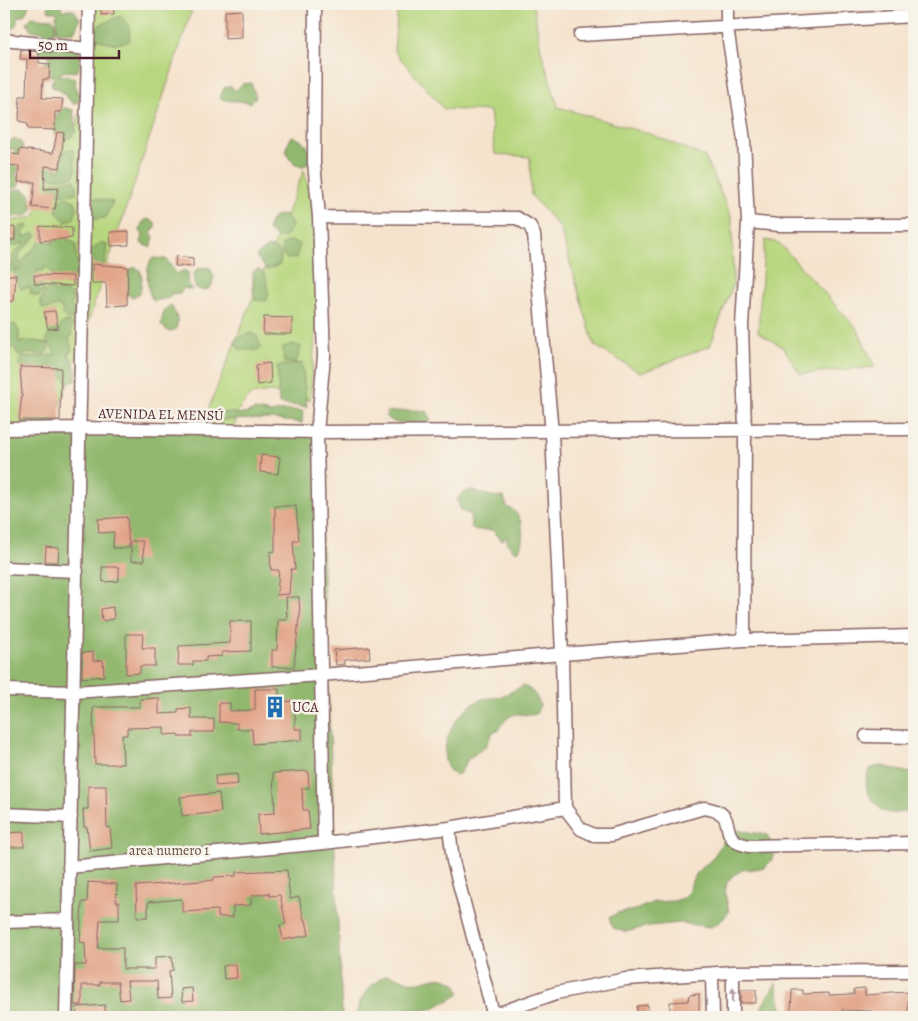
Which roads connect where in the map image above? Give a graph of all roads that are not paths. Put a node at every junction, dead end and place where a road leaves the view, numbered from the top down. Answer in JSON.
{"nodes":[{"id":1,"x":89,"y":4,"type":"edge"},
{"id":2,"x":315,"y":4,"type":"edge"},
{"id":3,"x":727,"y":4,"type":"edge"},
{"id":4,"x":914,"y":16,"type":"edge"},
{"id":5,"x":727,"y":27,"type":"junction"},
{"id":6,"x":580,"y":35,"type":"dead end"},
{"id":7,"x":4,"y":40,"type":"edge"},
{"id":8,"x":88,"y":50,"type":"junction"},
{"id":9,"x":319,"y":217,"type":"junction"},
{"id":10,"x":748,"y":222,"type":"junction"},
{"id":11,"x":914,"y":225,"type":"edge"},
{"id":12,"x":80,"y":428,"type":"junction"},
{"id":13,"x":4,"y":429,"type":"edge"},
{"id":14,"x":914,"y":429,"type":"edge"},
{"id":15,"x":552,"y":430,"type":"junction"},
{"id":16,"x":746,"y":430,"type":"junction"},
{"id":17,"x":318,"y":432,"type":"junction"},
{"id":18,"x":4,"y":568,"type":"edge"},
{"id":19,"x":77,"y":571,"type":"junction"},
{"id":20,"x":914,"y":636,"type":"edge"},
{"id":21,"x":744,"y":640,"type":"junction"},
{"id":22,"x":562,"y":654,"type":"junction"},
{"id":23,"x":322,"y":675,"type":"junction"},
{"id":24,"x":4,"y":690,"type":"edge"},
{"id":25,"x":74,"y":692,"type":"junction"},
{"id":26,"x":866,"y":736,"type":"dead end"},
{"id":27,"x":914,"y":737,"type":"edge"},
{"id":28,"x":565,"y":808,"type":"junction"},
{"id":29,"x":4,"y":814,"type":"edge"},
{"id":30,"x":70,"y":818,"type":"junction"},
{"id":31,"x":449,"y":828,"type":"junction"},
{"id":32,"x":324,"y":843,"type":"junction"},
{"id":33,"x":914,"y":843,"type":"edge"},
{"id":34,"x":69,"y":867,"type":"junction"},
{"id":35,"x":68,"y":920,"type":"junction"},
{"id":36,"x":4,"y":922,"type":"edge"},
{"id":37,"x":733,"y":972,"type":"junction"},
{"id":38,"x":914,"y":972,"type":"edge"},
{"id":39,"x":712,"y":974,"type":"junction"},
{"id":40,"x":492,"y":1016,"type":"edge"},
{"id":41,"x":66,"y":1017,"type":"edge"},
{"id":42,"x":713,"y":1017,"type":"edge"},
{"id":43,"x":732,"y":1017,"type":"edge"}],
"edges":[{"from":1,"to":8,"type":"street"},
{"from":2,"to":9,"type":"street"},
{"from":3,"to":5,"type":"street"},
{"from":4,"to":5,"type":"street"},
{"from":5,"to":6,"type":"street"},
{"from":5,"to":10,"type":"street"},
{"from":7,"to":8,"type":"street"},
{"from":8,"to":12,"type":"street"},
{"from":9,"to":15,"type":"street"},
{"from":9,"to":17,"type":"street"},
{"from":10,"to":11,"type":"street"},
{"from":10,"to":16,"type":"street"},
{"from":12,"to":13,"type":"street","name":"AVENIDA EL MENSÚ"},
{"from":12,"to":17,"type":"street","name":"AVENIDA EL MENSÚ"},
{"from":12,"to":19,"type":"street"},
{"from":14,"to":16,"type":"street","name":"AVENIDA EL MENSÚ"},
{"from":15,"to":16,"type":"street","name":"AVENIDA EL MENSÚ"},
{"from":15,"to":17,"type":"street","name":"AVENIDA EL MENSÚ"},
{"from":15,"to":22,"type":"street"},
{"from":16,"to":21,"type":"street"},
{"from":17,"to":23,"type":"street"},
{"from":18,"to":19,"type":"street"},
{"from":19,"to":25,"type":"street"},
{"from":20,"to":21,"type":"street"},
{"from":21,"to":22,"type":"street"},
{"from":22,"to":23,"type":"street"},
{"from":22,"to":28,"type":"street"},
{"from":23,"to":25,"type":"street"},
{"from":23,"to":32,"type":"street"},
{"from":24,"to":25,"type":"street"},
{"from":25,"to":30,"type":"street"},
{"from":26,"to":27,"type":"street"},
{"from":28,"to":31,"type":"street"},
{"from":28,"to":33,"type":"street"},
{"from":29,"to":30,"type":"street"},
{"from":30,"to":34,"type":"street"},
{"from":31,"to":32,"type":"street"},
{"from":31,"to":40,"type":"street"},
{"from":32,"to":34,"type":"street"},
{"from":34,"to":35,"type":"street"},
{"from":35,"to":36,"type":"street"},
{"from":35,"to":41,"type":"street"},
{"from":37,"to":38,"type":"street"},
{"from":37,"to":39,"type":"street"},
{"from":43,"to":37,"type":"street","one_way":true},
{"from":39,"to":40,"type":"street"},
{"from":39,"to":42,"type":"street"}]}
